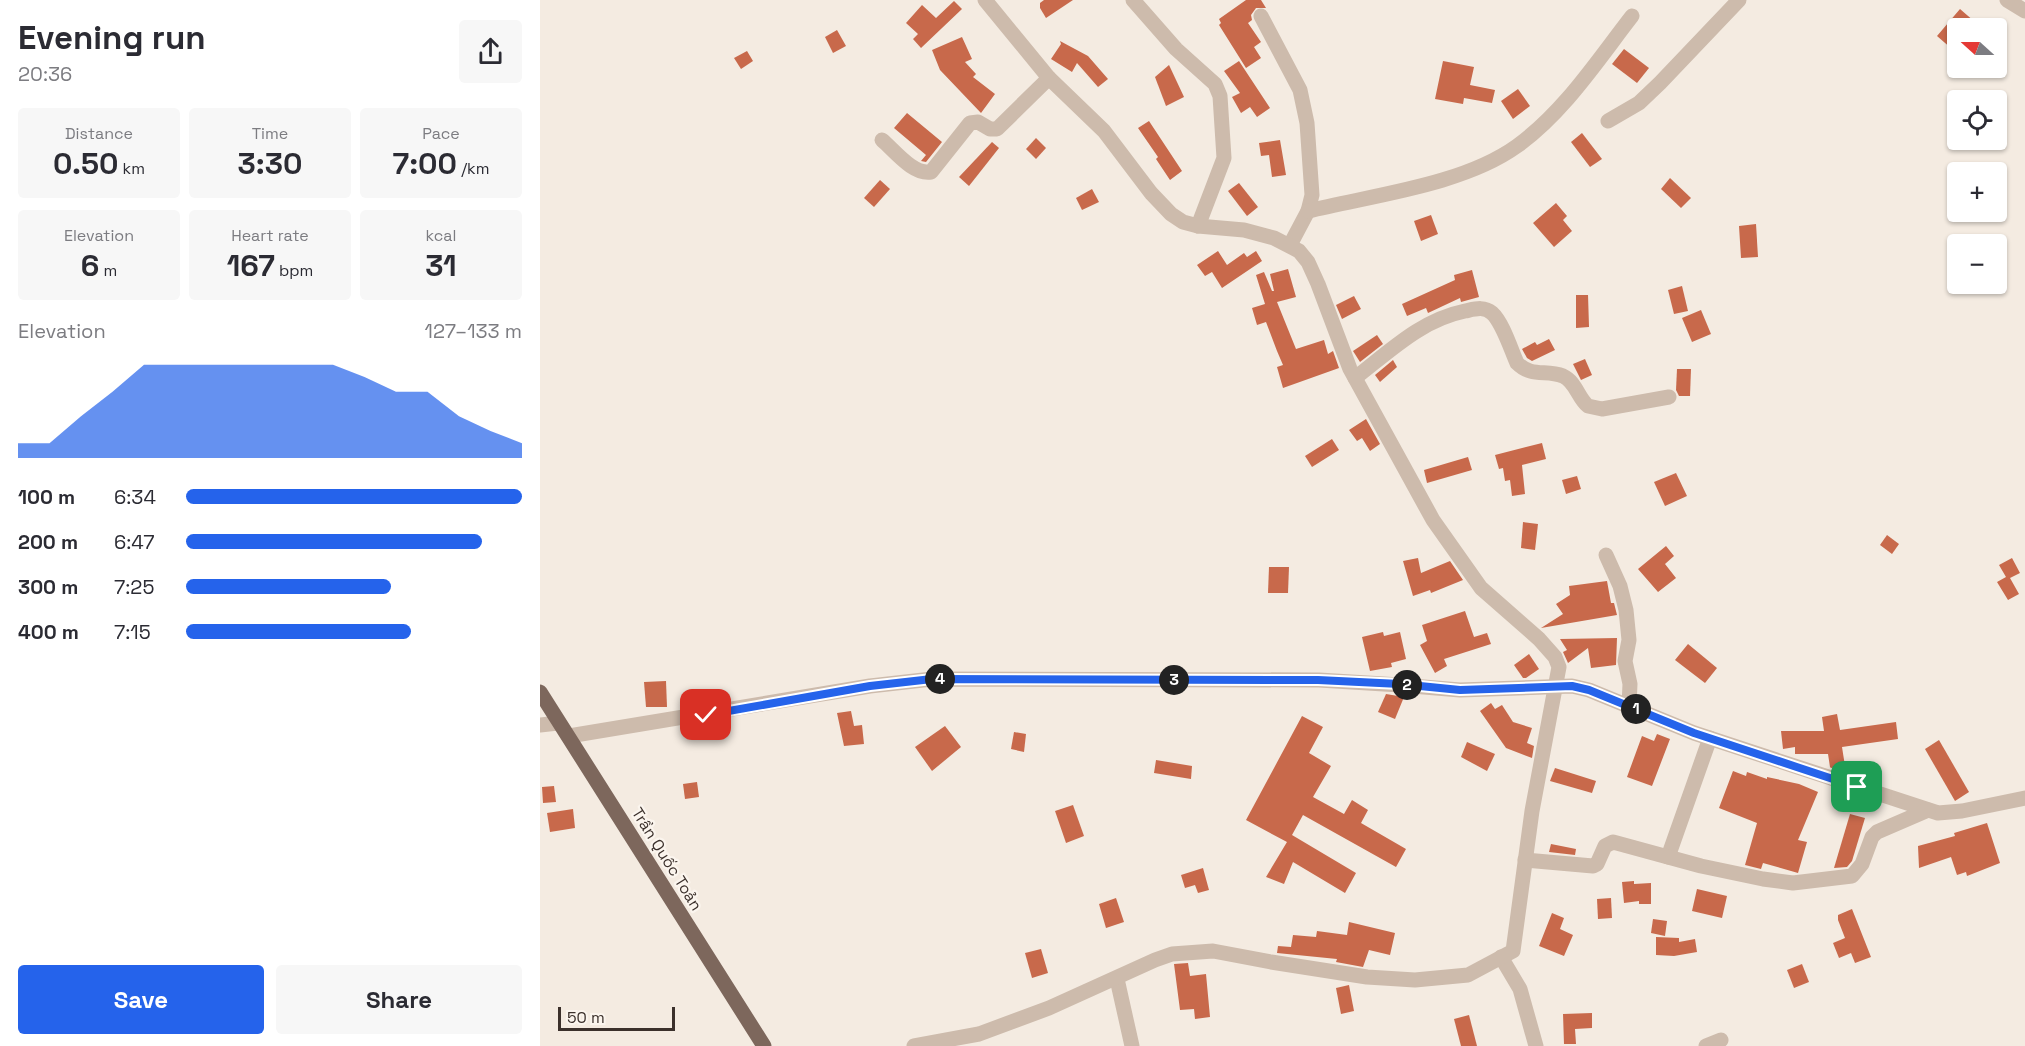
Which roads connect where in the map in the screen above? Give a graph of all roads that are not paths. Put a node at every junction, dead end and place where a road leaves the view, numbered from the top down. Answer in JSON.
{"nodes":[{"id":1,"x":985,"y":0,"type":"edge"},
{"id":2,"x":1133,"y":0,"type":"edge"},
{"id":3,"x":1739,"y":0,"type":"edge"},
{"id":4,"x":2007,"y":0,"type":"edge"},
{"id":5,"x":2025,"y":12,"type":"edge"},
{"id":6,"x":1261,"y":16,"type":"dead end"},
{"id":7,"x":1632,"y":16,"type":"dead end"},
{"id":8,"x":1049,"y":78,"type":"junction"},
{"id":9,"x":1608,"y":120,"type":"dead end"},
{"id":10,"x":882,"y":140,"type":"dead end"},
{"id":11,"x":1308,"y":211,"type":"junction"},
{"id":12,"x":1198,"y":226,"type":"junction"},
{"id":13,"x":1290,"y":245,"type":"junction"},
{"id":14,"x":1355,"y":378,"type":"junction"},
{"id":15,"x":1669,"y":397,"type":"dead end"},
{"id":16,"x":1606,"y":555,"type":"dead end"},
{"id":17,"x":1554,"y":687,"type":"junction"},
{"id":18,"x":540,"y":692,"type":"edge"},
{"id":19,"x":1629,"y":706,"type":"junction"},
{"id":20,"x":558,"y":723,"type":"junction"},
{"id":21,"x":540,"y":724,"type":"edge"},
{"id":22,"x":569,"y":736,"type":"junction"},
{"id":23,"x":1710,"y":738,"type":"junction"},
{"id":24,"x":2025,"y":798,"type":"edge"},
{"id":25,"x":1928,"y":810,"type":"junction"},
{"id":26,"x":1668,"y":857,"type":"junction"},
{"id":27,"x":1525,"y":860,"type":"junction"},
{"id":28,"x":1501,"y":957,"type":"junction"},
{"id":29,"x":1117,"y":979,"type":"junction"},
{"id":30,"x":1721,"y":1040,"type":"dead end"},
{"id":31,"x":764,"y":1046,"type":"edge"},
{"id":32,"x":914,"y":1046,"type":"edge"},
{"id":33,"x":1132,"y":1046,"type":"edge"},
{"id":34,"x":1536,"y":1046,"type":"edge"},
{"id":35,"x":1706,"y":1046,"type":"edge"}],
"edges":[{"from":1,"to":8,"type":"street"},
{"from":2,"to":12,"type":"street"},
{"from":3,"to":9,"type":"street"},
{"from":4,"to":5,"type":"street"},
{"from":6,"to":11,"type":"street"},
{"from":7,"to":11,"type":"street"},
{"from":8,"to":10,"type":"street"},
{"from":8,"to":12,"type":"street"},
{"from":11,"to":13,"type":"street"},
{"from":12,"to":13,"type":"street"},
{"from":13,"to":14,"type":"street"},
{"from":14,"to":15,"type":"street"},
{"from":14,"to":17,"type":"street"},
{"from":16,"to":19,"type":"street"},
{"from":17,"to":19,"type":"street"},
{"from":17,"to":22,"type":"street"},
{"from":17,"to":27,"type":"street"},
{"from":18,"to":20,"type":"main road","name":"Trần Quốc Toản"},
{"from":19,"to":23,"type":"street"},
{"from":20,"to":21,"type":"street"},
{"from":20,"to":22,"type":"main road","name":"Trần Quốc Toản"},
{"from":22,"to":31,"type":"main road","name":"Trần Quốc Toản"},
{"from":23,"to":25,"type":"street"},
{"from":23,"to":26,"type":"street"},
{"from":24,"to":25,"type":"street"},
{"from":25,"to":26,"type":"street"},
{"from":26,"to":27,"type":"street"},
{"from":27,"to":28,"type":"street"},
{"from":28,"to":29,"type":"street"},
{"from":28,"to":34,"type":"street"},
{"from":29,"to":32,"type":"street"},
{"from":29,"to":33,"type":"street"},
{"from":30,"to":35,"type":"street"}]}
